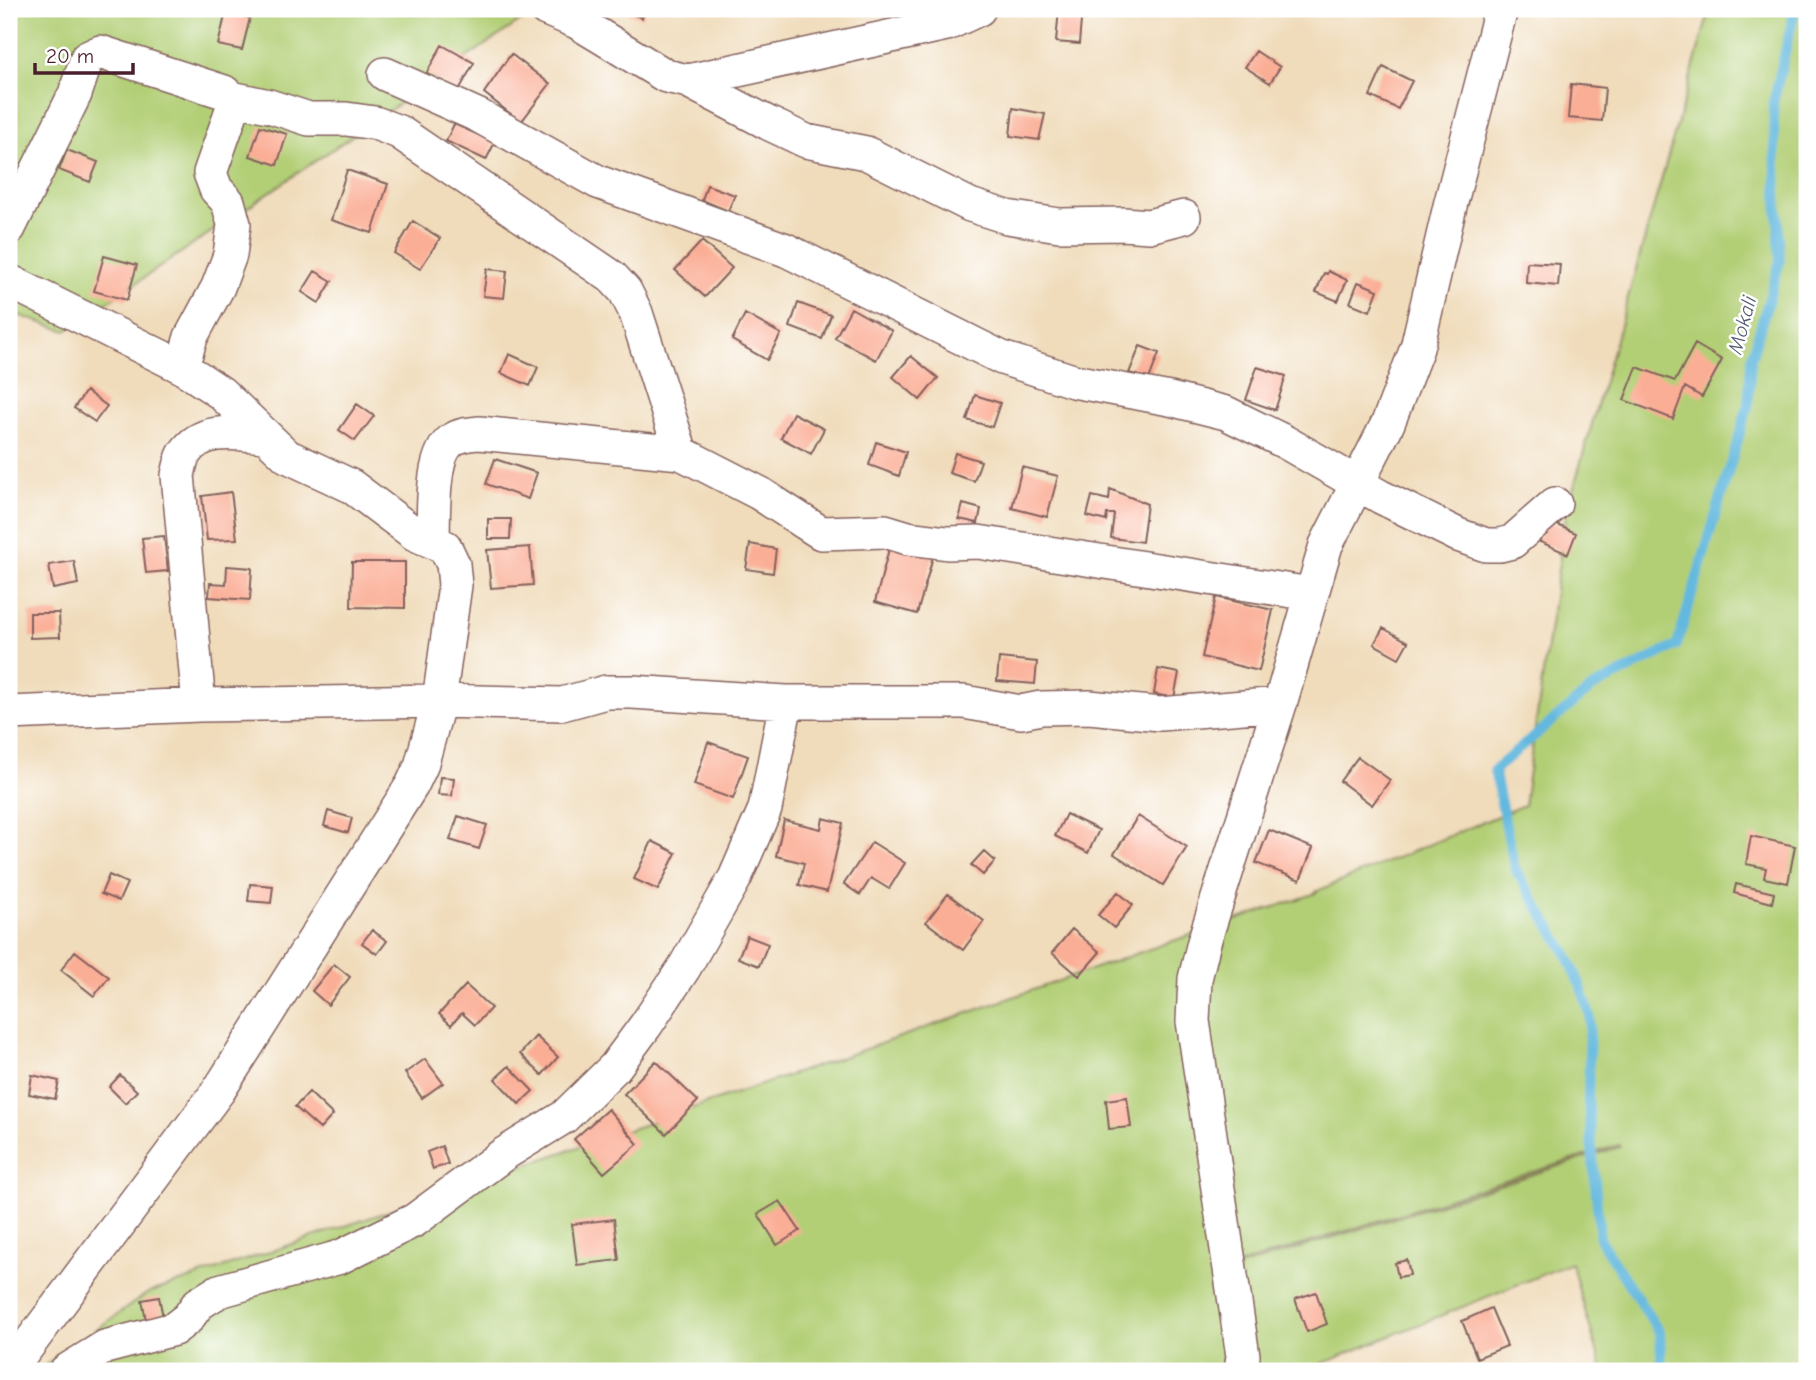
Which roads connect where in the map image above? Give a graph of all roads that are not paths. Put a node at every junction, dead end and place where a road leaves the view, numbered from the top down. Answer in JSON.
{"nodes":[{"id":1,"x":547,"y":9,"type":"edge"},
{"id":2,"x":979,"y":9,"type":"edge"},
{"id":3,"x":1501,"y":9,"type":"edge"},
{"id":4,"x":385,"y":74,"type":"dead end"},
{"id":5,"x":688,"y":80,"type":"junction"},
{"id":6,"x":231,"y":98,"type":"junction"},
{"id":7,"x":1184,"y":217,"type":"dead end"},
{"id":8,"x":9,"y":228,"type":"edge"},
{"id":9,"x":9,"y":281,"type":"edge"},
{"id":10,"x":182,"y":368,"type":"junction"},
{"id":11,"x":265,"y":436,"type":"junction"},
{"id":12,"x":681,"y":453,"type":"junction"},
{"id":13,"x":1358,"y":485,"type":"junction"},
{"id":14,"x":1555,"y":503,"type":"dead end"},
{"id":15,"x":433,"y":541,"type":"junction"},
{"id":16,"x":1311,"y":594,"type":"junction"},
{"id":17,"x":439,"y":701,"type":"junction"},
{"id":18,"x":786,"y":702,"type":"junction"},
{"id":19,"x":1280,"y":704,"type":"junction"},
{"id":20,"x":199,"y":705,"type":"junction"},
{"id":21,"x":9,"y":713,"type":"edge"},
{"id":22,"x":1250,"y":1366,"type":"edge"},
{"id":23,"x":9,"y":1371,"type":"edge"},
{"id":24,"x":66,"y":1371,"type":"edge"}],
"edges":[{"from":1,"to":5,"type":"street"},
{"from":2,"to":5,"type":"street"},
{"from":3,"to":13,"type":"street"},
{"from":4,"to":13,"type":"street"},
{"from":5,"to":7,"type":"street"},
{"from":6,"to":8,"type":"street"},
{"from":6,"to":10,"type":"street"},
{"from":6,"to":12,"type":"street"},
{"from":9,"to":10,"type":"street"},
{"from":10,"to":11,"type":"street"},
{"from":11,"to":15,"type":"street"},
{"from":11,"to":20,"type":"street"},
{"from":12,"to":15,"type":"street"},
{"from":12,"to":16,"type":"street"},
{"from":13,"to":14,"type":"street"},
{"from":13,"to":16,"type":"street"},
{"from":15,"to":17,"type":"street"},
{"from":16,"to":19,"type":"street"},
{"from":17,"to":18,"type":"street"},
{"from":17,"to":20,"type":"street"},
{"from":17,"to":23,"type":"street"},
{"from":18,"to":19,"type":"street"},
{"from":18,"to":24,"type":"street"},
{"from":19,"to":22,"type":"street"},
{"from":20,"to":21,"type":"street"}]}
